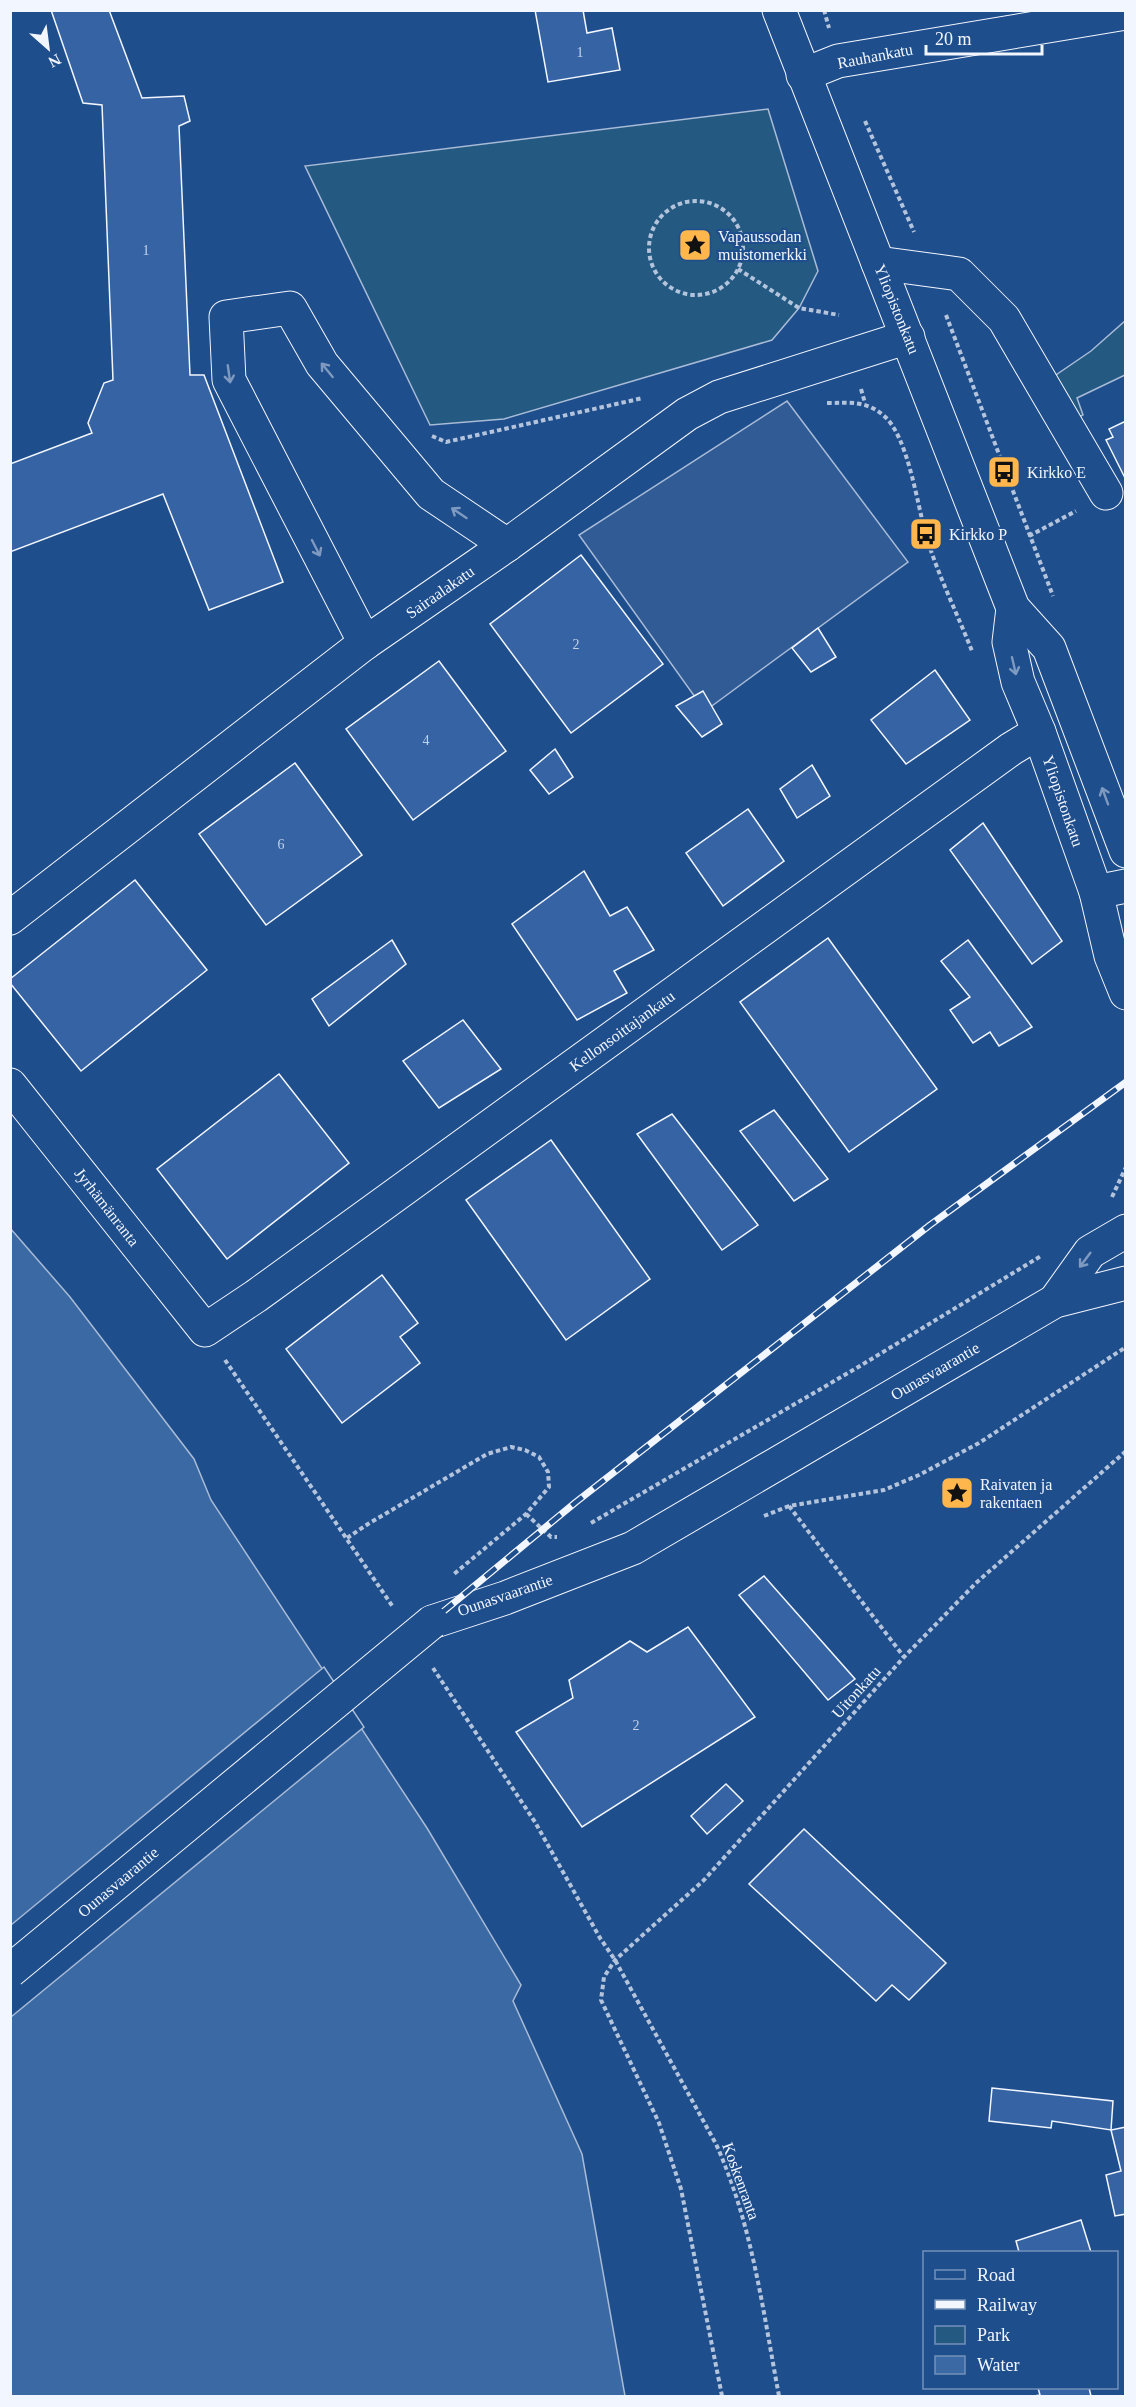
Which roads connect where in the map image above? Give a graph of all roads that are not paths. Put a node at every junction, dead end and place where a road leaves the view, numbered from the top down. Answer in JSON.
{"nodes":[{"id":1,"x":779,"y":10,"type":"edge"},
{"id":2,"x":1125,"y":13,"type":"edge"},
{"id":3,"x":803,"y":75,"type":"junction"},
{"id":4,"x":878,"y":263,"type":"junction"},
{"id":5,"x":908,"y":337,"type":"junction"},
{"id":6,"x":1106,"y":493,"type":"dead end"},
{"id":7,"x":507,"y":545,"type":"junction"},
{"id":8,"x":1013,"y":609,"type":"junction"},
{"id":9,"x":365,"y":643,"type":"junction"},
{"id":10,"x":1039,"y":732,"type":"junction"},
{"id":11,"x":1125,"y":850,"type":"edge"},
{"id":12,"x":1125,"y":857,"type":"edge"},
{"id":13,"x":1111,"y":889,"type":"edge"},
{"id":14,"x":10,"y":918,"type":"edge"},
{"id":15,"x":1125,"y":993,"type":"edge"},
{"id":16,"x":10,"y":1085,"type":"edge"},
{"id":17,"x":1116,"y":1218,"type":"edge"},
{"id":18,"x":1125,"y":1283,"type":"edge"},
{"id":19,"x":1055,"y":1301,"type":"junction"},
{"id":20,"x":205,"y":1330,"type":"joint"},
{"id":21,"x":10,"y":1971,"type":"edge"}],
"edges":[{"from":1,"to":3,"type":"street","name":"Yliopistonkatu"},
{"from":2,"to":3,"type":"street","name":"Rauhankatu"},
{"from":3,"to":4,"type":"street","name":"Yliopistonkatu"},
{"from":4,"to":5,"type":"street","name":"Yliopistonkatu"},
{"from":4,"to":6,"type":"street"},
{"from":5,"to":7,"type":"street","name":"Sairaalakatu"},
{"from":5,"to":8,"type":"street","name":"Yliopistonkatu"},
{"from":7,"to":9,"type":"street","name":"Sairaalakatu"},
{"from":7,"to":9,"type":"street","one_way":true},
{"from":8,"to":10,"type":"street","name":"Yliopistonkatu","one_way":true},
{"from":11,"to":8,"type":"street","name":"Yliopistonkatu","one_way":true},
{"from":9,"to":14,"type":"street","name":"Sairaalakatu"},
{"from":10,"to":13,"type":"street","name":"Yliopistonkatu"},
{"from":10,"to":20,"type":"street","name":"Kellonsoittajankatu"},
{"from":12,"to":13,"type":"street"},
{"from":13,"to":15,"type":"street","name":"Yliopistonkatu"},
{"from":16,"to":20,"type":"street","name":"Jyrhämänranta"},
{"from":17,"to":19,"type":"street","name":"Ounasvaarantie","one_way":true},
{"from":18,"to":19,"type":"street","name":"Ounasvaarantie"},
{"from":19,"to":21,"type":"street","name":"Ounasvaarantie","bridge":true}]}
